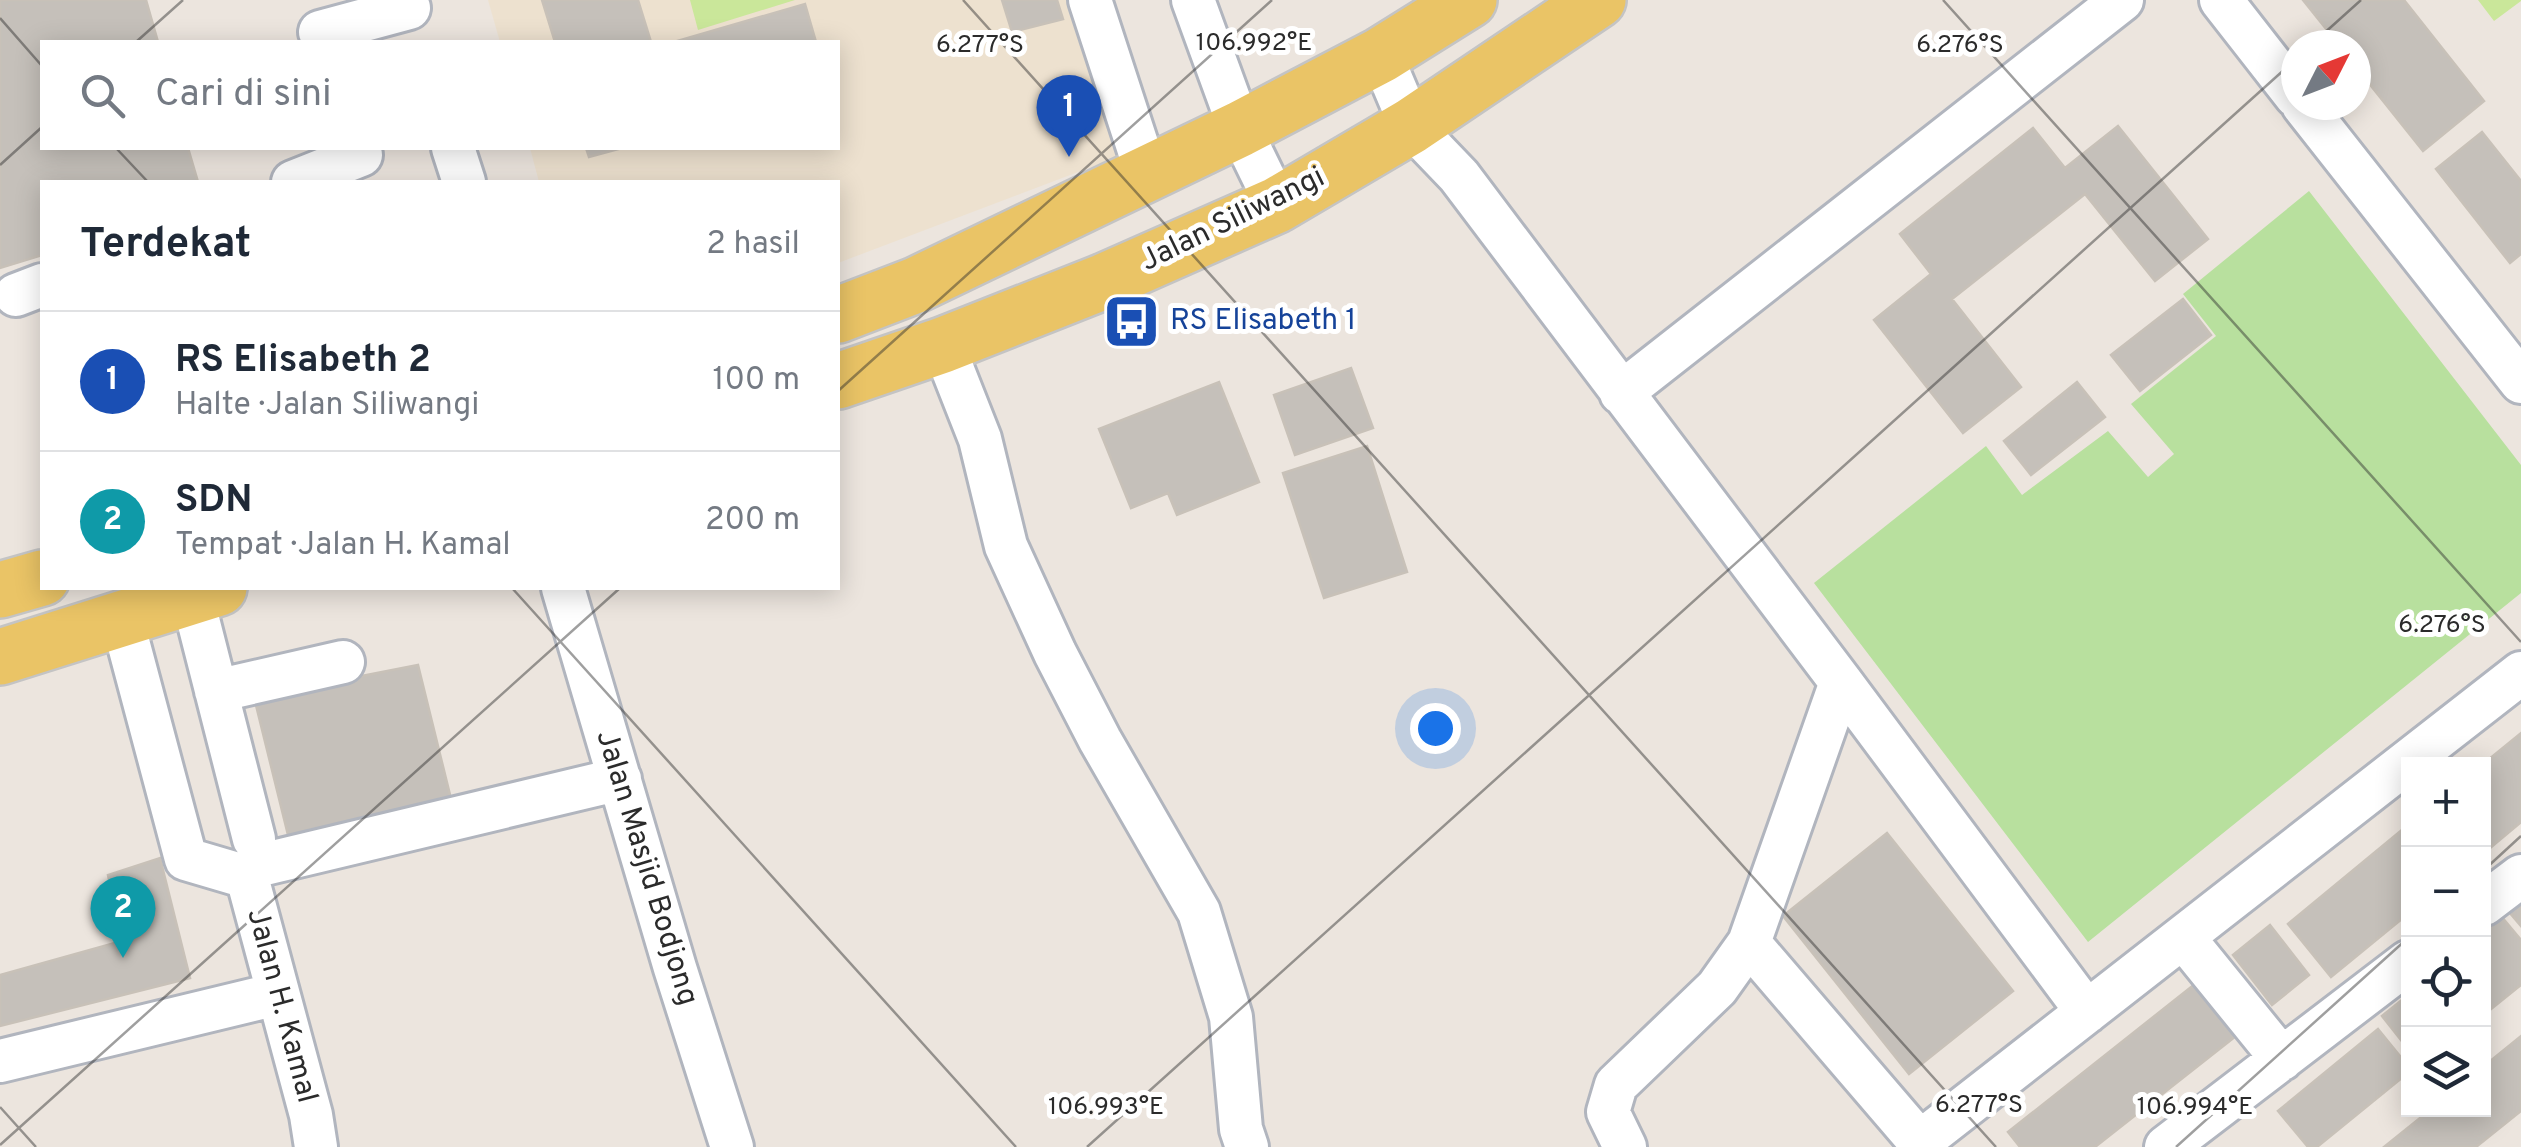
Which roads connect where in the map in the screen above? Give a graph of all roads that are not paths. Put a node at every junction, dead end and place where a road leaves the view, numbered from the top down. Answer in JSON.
{"nodes":[{"id":1,"x":1090,"y":0,"type":"edge"},
{"id":2,"x":1192,"y":0,"type":"edge"},
{"id":3,"x":1469,"y":0,"type":"edge"},
{"id":4,"x":1598,"y":0,"type":"edge"},
{"id":5,"x":2122,"y":0,"type":"edge"},
{"id":6,"x":2221,"y":0,"type":"edge"},
{"id":7,"x":412,"y":17,"type":"edge"},
{"id":8,"x":318,"y":25,"type":"edge"},
{"id":9,"x":1381,"y":55,"type":"junction"},
{"id":10,"x":2281,"y":77,"type":"edge"},
{"id":11,"x":2315,"y":120,"type":"edge"},
{"id":12,"x":1412,"y":126,"type":"junction"},
{"id":13,"x":1240,"y":130,"type":"junction"},
{"id":14,"x":454,"y":150,"type":"edge"},
{"id":15,"x":363,"y":162,"type":"edge"},
{"id":16,"x":1147,"y":175,"type":"junction"},
{"id":17,"x":300,"y":180,"type":"edge"},
{"id":18,"x":463,"y":180,"type":"edge"},
{"id":19,"x":1277,"y":205,"type":"junction"},
{"id":20,"x":840,"y":314,"type":"edge"},
{"id":21,"x":942,"y":345,"type":"junction"},
{"id":22,"x":840,"y":380,"type":"edge"},
{"id":23,"x":2521,"y":382,"type":"edge"},
{"id":24,"x":1621,"y":392,"type":"junction"},
{"id":25,"x":40,"y":579,"type":"edge"},
{"id":26,"x":0,"y":590,"type":"edge"},
{"id":27,"x":564,"y":590,"type":"edge"},
{"id":28,"x":205,"y":592,"type":"edge"},
{"id":29,"x":122,"y":619,"type":"junction"},
{"id":30,"x":0,"y":657,"type":"edge"},
{"id":31,"x":343,"y":662,"type":"dead end"},
{"id":32,"x":2521,"y":672,"type":"edge"},
{"id":33,"x":1842,"y":682,"type":"junction"},
{"id":34,"x":216,"y":691,"type":"junction"},
{"id":35,"x":620,"y":779,"type":"junction"},
{"id":36,"x":250,"y":858,"type":"junction"},
{"id":37,"x":2521,"y":876,"type":"edge"},
{"id":38,"x":2491,"y":899,"type":"edge"},
{"id":39,"x":2183,"y":937,"type":"junction"},
{"id":40,"x":1750,"y":943,"type":"junction"},
{"id":41,"x":2401,"y":967,"type":"edge"},
{"id":42,"x":278,"y":994,"type":"junction"},
{"id":43,"x":2087,"y":1012,"type":"junction"},
{"id":44,"x":2282,"y":1059,"type":"junction"},
{"id":45,"x":0,"y":1061,"type":"edge"},
{"id":46,"x":1922,"y":1145,"type":"edge"},
{"id":47,"x":316,"y":1147,"type":"edge"},
{"id":48,"x":732,"y":1147,"type":"edge"},
{"id":49,"x":1247,"y":1147,"type":"edge"},
{"id":50,"x":1625,"y":1147,"type":"edge"},
{"id":51,"x":2166,"y":1147,"type":"edge"}],
"edges":[{"from":1,"to":16,"type":"street"},
{"from":2,"to":13,"type":"street"},
{"from":3,"to":9,"type":"main road"},
{"from":4,"to":12,"type":"main road","name":"Jalan Siliwangi"},
{"from":5,"to":24,"type":"street"},
{"from":6,"to":10,"type":"street"},
{"from":7,"to":8,"type":"street"},
{"from":9,"to":12,"type":"street"},
{"from":9,"to":13,"type":"main road"},
{"from":11,"to":23,"type":"street"},
{"from":12,"to":19,"type":"main road","name":"Jalan Siliwangi"},
{"from":12,"to":24,"type":"street"},
{"from":13,"to":16,"type":"main road"},
{"from":13,"to":19,"type":"street"},
{"from":14,"to":18,"type":"street"},
{"from":15,"to":17,"type":"street"},
{"from":16,"to":20,"type":"main road"},
{"from":19,"to":21,"type":"main road","name":"Jalan Siliwangi"},
{"from":21,"to":22,"type":"main road","name":"Jalan Siliwangi"},
{"from":21,"to":49,"type":"street"},
{"from":24,"to":33,"type":"street"},
{"from":25,"to":26,"type":"main road"},
{"from":27,"to":35,"type":"street","name":"Jalan Masjid Bodjong"},
{"from":28,"to":29,"type":"main road"},
{"from":28,"to":34,"type":"street"},
{"from":29,"to":30,"type":"main road"},
{"from":29,"to":36,"type":"street","name":"Jalan H. Kamal"},
{"from":31,"to":34,"type":"street"},
{"from":32,"to":39,"type":"street"},
{"from":33,"to":40,"type":"street"},
{"from":33,"to":43,"type":"street"},
{"from":34,"to":36,"type":"street"},
{"from":35,"to":36,"type":"street"},
{"from":35,"to":48,"type":"street","name":"Jalan Masjid Bodjong"},
{"from":36,"to":42,"type":"street","name":"Jalan H. Kamal"},
{"from":37,"to":38,"type":"street"},
{"from":39,"to":43,"type":"street"},
{"from":39,"to":44,"type":"street"},
{"from":40,"to":46,"type":"street"},
{"from":40,"to":50,"type":"street"},
{"from":41,"to":44,"type":"street"},
{"from":42,"to":45,"type":"street"},
{"from":42,"to":47,"type":"street","name":"Jalan H. Kamal"},
{"from":43,"to":46,"type":"street"},
{"from":44,"to":51,"type":"street"}]}
